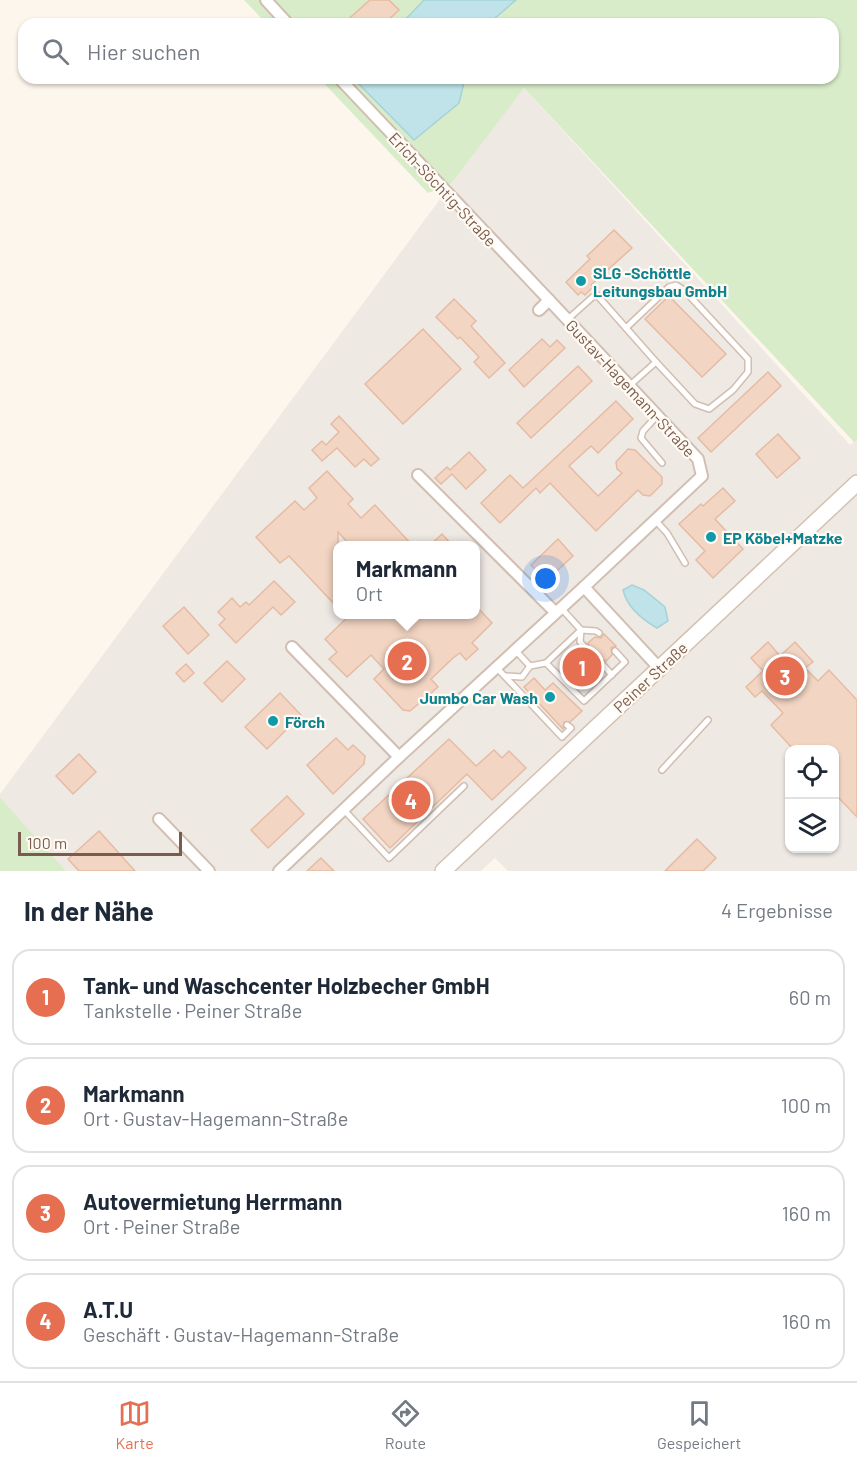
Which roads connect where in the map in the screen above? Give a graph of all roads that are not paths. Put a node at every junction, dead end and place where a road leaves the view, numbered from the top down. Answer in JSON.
{"nodes":[{"id":1,"x":266,"y":0,"type":"edge"},
{"id":2,"x":282,"y":18,"type":"edge"},
{"id":3,"x":345,"y":84,"type":"edge"},
{"id":4,"x":549,"y":300,"type":"junction"},
{"id":5,"x":539,"y":310,"type":"dead end"},
{"id":6,"x":567,"y":320,"type":"junction"},
{"id":7,"x":626,"y":328,"type":"junction"},
{"id":8,"x":656,"y":362,"type":"junction"},
{"id":9,"x":629,"y":386,"type":"junction"},
{"id":10,"x":657,"y":416,"type":"junction"},
{"id":11,"x":662,"y":463,"type":"dead end"},
{"id":12,"x":418,"y":475,"type":"dead end"},
{"id":13,"x":857,"y":483,"type":"edge"},
{"id":14,"x":655,"y":520,"type":"junction"},
{"id":15,"x":685,"y":563,"type":"dead end"},
{"id":16,"x":584,"y":587,"type":"junction"},
{"id":17,"x":558,"y":610,"type":"junction"},
{"id":18,"x":580,"y":630,"type":"junction"},
{"id":19,"x":599,"y":633,"type":"dead end"},
{"id":20,"x":292,"y":647,"type":"dead end"},
{"id":21,"x":585,"y":647,"type":"dead end"},
{"id":22,"x":515,"y":650,"type":"junction"},
{"id":23,"x":615,"y":651,"type":"dead end"},
{"id":24,"x":546,"y":663,"type":"junction"},
{"id":25,"x":602,"y":664,"type":"dead end"},
{"id":26,"x":530,"y":666,"type":"junction"},
{"id":27,"x":496,"y":667,"type":"junction"},
{"id":28,"x":660,"y":669,"type":"junction"},
{"id":29,"x":612,"y":675,"type":"junction"},
{"id":30,"x":506,"y":676,"type":"junction"},
{"id":31,"x":522,"y":676,"type":"junction"},
{"id":32,"x":528,"y":684,"type":"dead end"},
{"id":33,"x":708,"y":720,"type":"dead end"},
{"id":34,"x":567,"y":725,"type":"dead end"},
{"id":35,"x":399,"y":757,"type":"junction"},
{"id":36,"x":662,"y":770,"type":"dead end"},
{"id":37,"x":464,"y":786,"type":"dead end"},
{"id":38,"x":344,"y":810,"type":"junction"},
{"id":39,"x":159,"y":819,"type":"dead end"},
{"id":40,"x":209,"y":871,"type":"edge"},
{"id":41,"x":279,"y":871,"type":"edge"},
{"id":42,"x":443,"y":871,"type":"edge"}],
"edges":[{"from":1,"to":2,"type":"street"},
{"from":3,"to":4,"type":"street","name":"Erich-Söchtig-Straße"},
{"from":4,"to":5,"type":"street"},
{"from":4,"to":6,"type":"street","name":"Gustav-Hagemann-Straße"},
{"from":6,"to":7,"type":"lane"},
{"from":6,"to":9,"type":"street","name":"Gustav-Hagemann-Straße"},
{"from":7,"to":8,"type":"lane"},
{"from":7,"to":8,"type":"lane"},
{"from":8,"to":9,"type":"lane"},
{"from":9,"to":10,"type":"street","name":"Gustav-Hagemann-Straße"},
{"from":10,"to":11,"type":"lane"},
{"from":10,"to":14,"type":"street","name":"Gustav-Hagemann-Straße"},
{"from":12,"to":17,"type":"street"},
{"from":13,"to":28,"type":"main road","name":"Peiner Straße"},
{"from":14,"to":15,"type":"lane"},
{"from":14,"to":16,"type":"street","name":"Gustav-Hagemann-Straße"},
{"from":16,"to":17,"type":"street","name":"Gustav-Hagemann-Straße"},
{"from":16,"to":28,"type":"street"},
{"from":17,"to":18,"type":"lane"},
{"from":17,"to":22,"type":"street","name":"Gustav-Hagemann-Straße"},
{"from":18,"to":19,"type":"lane"},
{"from":18,"to":21,"type":"lane"},
{"from":18,"to":24,"type":"lane"},
{"from":20,"to":35,"type":"street"},
{"from":22,"to":26,"type":"lane"},
{"from":22,"to":27,"type":"street","name":"Gustav-Hagemann-Straße"},
{"from":23,"to":29,"type":"lane"},
{"from":24,"to":26,"type":"lane"},
{"from":24,"to":29,"type":"lane"},
{"from":25,"to":29,"type":"lane"},
{"from":26,"to":31,"type":"lane"},
{"from":27,"to":30,"type":"lane"},
{"from":27,"to":35,"type":"street","name":"Gustav-Hagemann-Straße"},
{"from":28,"to":42,"type":"main road","name":"Peiner Straße"},
{"from":30,"to":31,"type":"lane"},
{"from":30,"to":34,"type":"lane"},
{"from":31,"to":32,"type":"lane"},
{"from":33,"to":36,"type":"lane"},
{"from":35,"to":38,"type":"street","name":"Gustav-Hagemann-Straße"},
{"from":37,"to":38,"type":"lane"},
{"from":38,"to":41,"type":"street","name":"Gustav-Hagemann-Straße"},
{"from":39,"to":40,"type":"street"}]}
